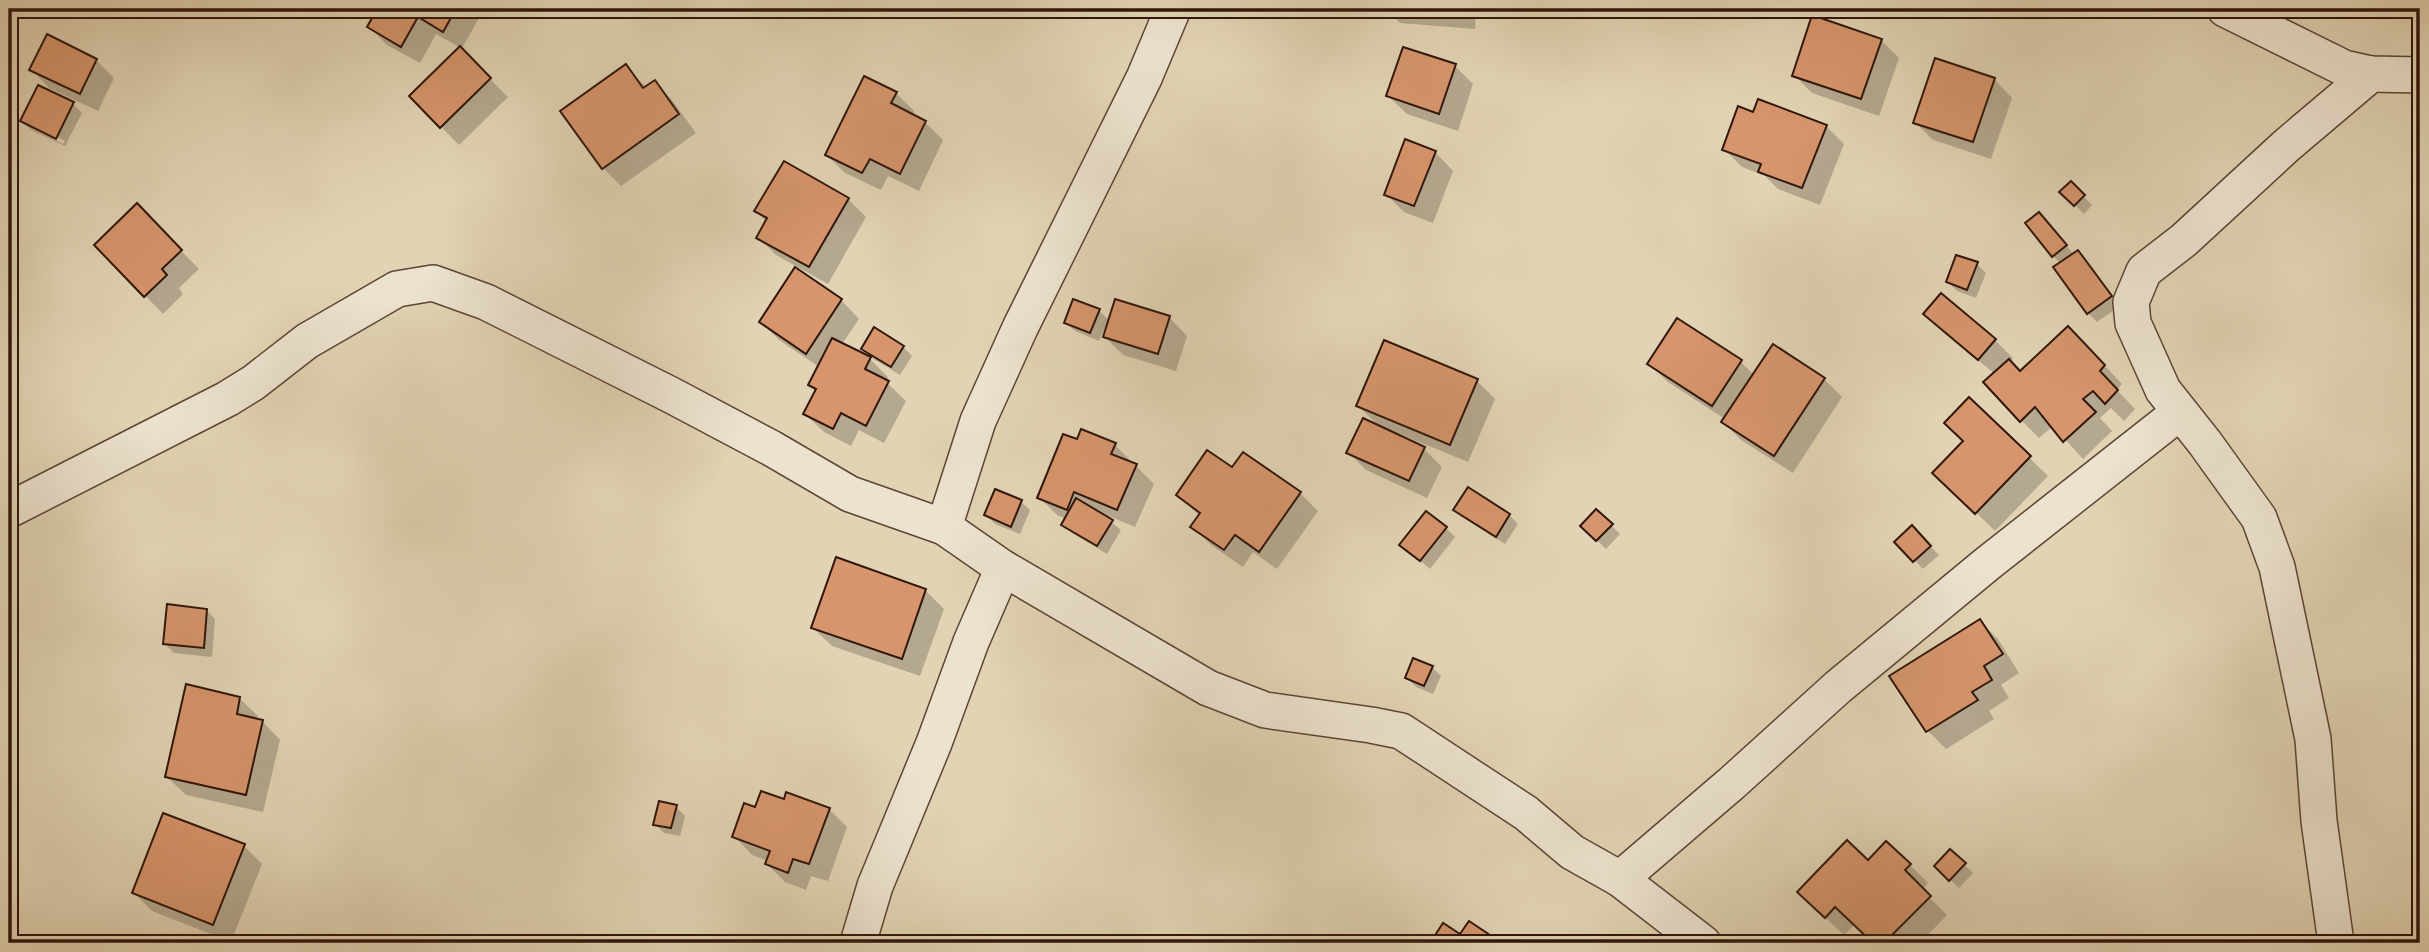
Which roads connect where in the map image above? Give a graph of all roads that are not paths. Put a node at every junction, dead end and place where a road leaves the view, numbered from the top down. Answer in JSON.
{"nodes":[{"id":1,"x":1173,"y":9,"type":"edge"},
{"id":2,"x":2225,"y":9,"type":"edge"},
{"id":3,"x":2371,"y":74,"type":"junction"},
{"id":4,"x":2420,"y":75,"type":"edge"},
{"id":5,"x":2180,"y":412,"type":"junction"},
{"id":6,"x":9,"y":510,"type":"edge"},
{"id":7,"x":944,"y":527,"type":"junction"},
{"id":8,"x":1003,"y":568,"type":"junction"},
{"id":9,"x":1620,"y":879,"type":"junction"},
{"id":10,"x":858,"y":943,"type":"edge"},
{"id":11,"x":1703,"y":943,"type":"edge"},
{"id":12,"x":2336,"y":943,"type":"edge"}],
"edges":[{"from":1,"to":7,"type":"street"},
{"from":2,"to":3,"type":"street"},
{"from":3,"to":4,"type":"street"},
{"from":3,"to":5,"type":"street"},
{"from":5,"to":9,"type":"street"},
{"from":5,"to":12,"type":"street"},
{"from":6,"to":7,"type":"street"},
{"from":7,"to":8,"type":"street"},
{"from":8,"to":9,"type":"street"},
{"from":8,"to":10,"type":"street"},
{"from":9,"to":11,"type":"street"}]}
